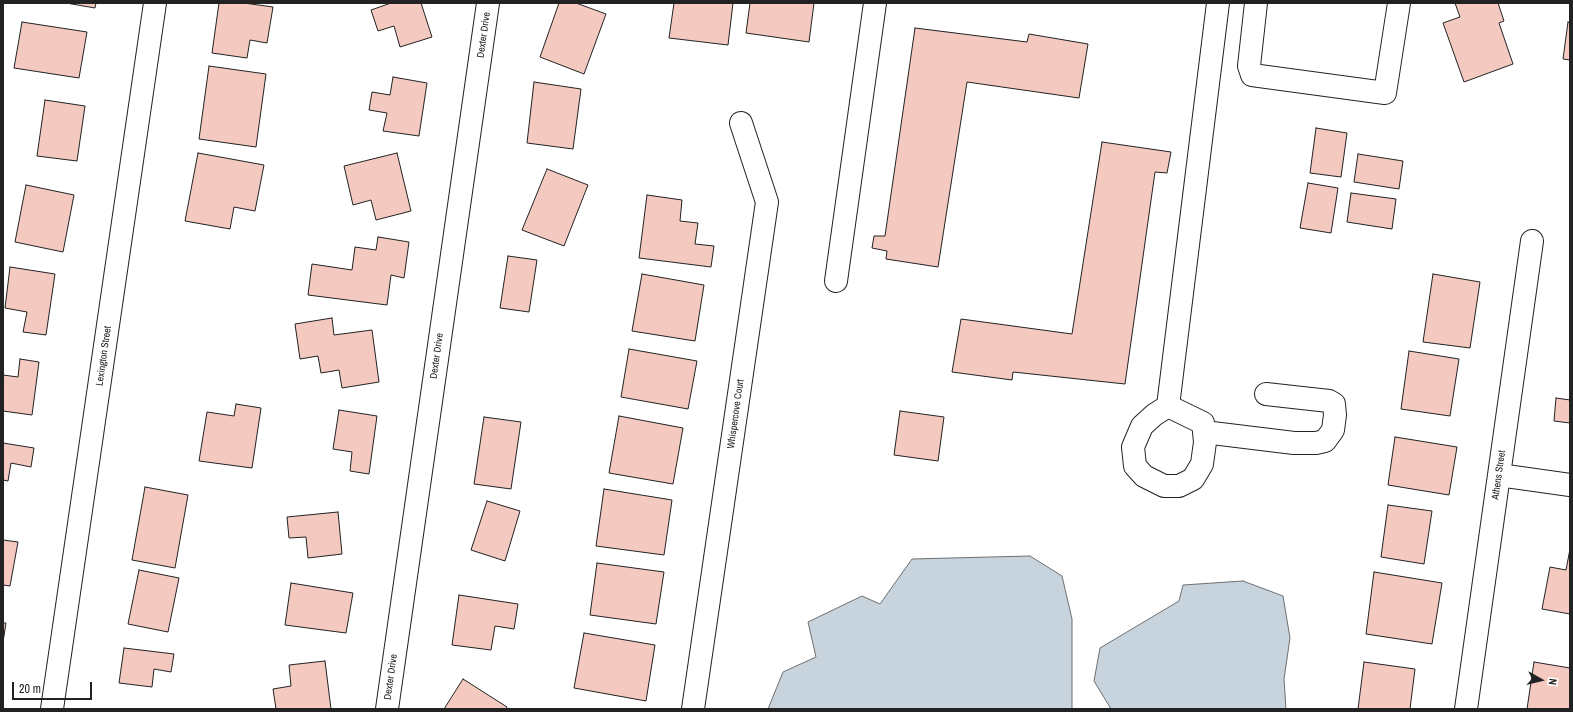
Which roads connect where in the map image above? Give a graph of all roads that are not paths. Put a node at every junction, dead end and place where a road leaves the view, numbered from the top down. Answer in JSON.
{"nodes":[{"id":1,"x":155,"y":3,"type":"edge"},
{"id":2,"x":488,"y":3,"type":"edge"},
{"id":3,"x":875,"y":3,"type":"edge"},
{"id":4,"x":1218,"y":3,"type":"edge"},
{"id":5,"x":1256,"y":3,"type":"edge"},
{"id":6,"x":1399,"y":3,"type":"edge"},
{"id":7,"x":741,"y":123,"type":"dead end"},
{"id":8,"x":1532,"y":241,"type":"dead end"},
{"id":9,"x":836,"y":281,"type":"dead end"},
{"id":10,"x":1266,"y":394,"type":"dead end"},
{"id":11,"x":1168,"y":406,"type":"junction"},
{"id":12,"x":1204,"y":432,"type":"junction"},
{"id":13,"x":1499,"y":475,"type":"junction"},
{"id":14,"x":1570,"y":485,"type":"edge"},
{"id":15,"x":52,"y":709,"type":"edge"},
{"id":16,"x":386,"y":709,"type":"edge"},
{"id":17,"x":693,"y":709,"type":"edge"},
{"id":18,"x":1466,"y":709,"type":"edge"}],
"edges":[{"from":1,"to":15,"type":"street","name":"Lexington Street"},
{"from":2,"to":16,"type":"street","name":"Dexter Drive"},
{"from":3,"to":9,"type":"street"},
{"from":4,"to":11,"type":"street"},
{"from":5,"to":6,"type":"street"},
{"from":7,"to":17,"type":"street","name":"Whispercove Court"},
{"from":8,"to":13,"type":"street","name":"Athens Street"},
{"from":10,"to":12,"type":"street"},
{"from":11,"to":12,"type":"street"},
{"from":11,"to":12,"type":"street"},
{"from":13,"to":14,"type":"street"},
{"from":13,"to":18,"type":"street","name":"Athens Street"}]}
